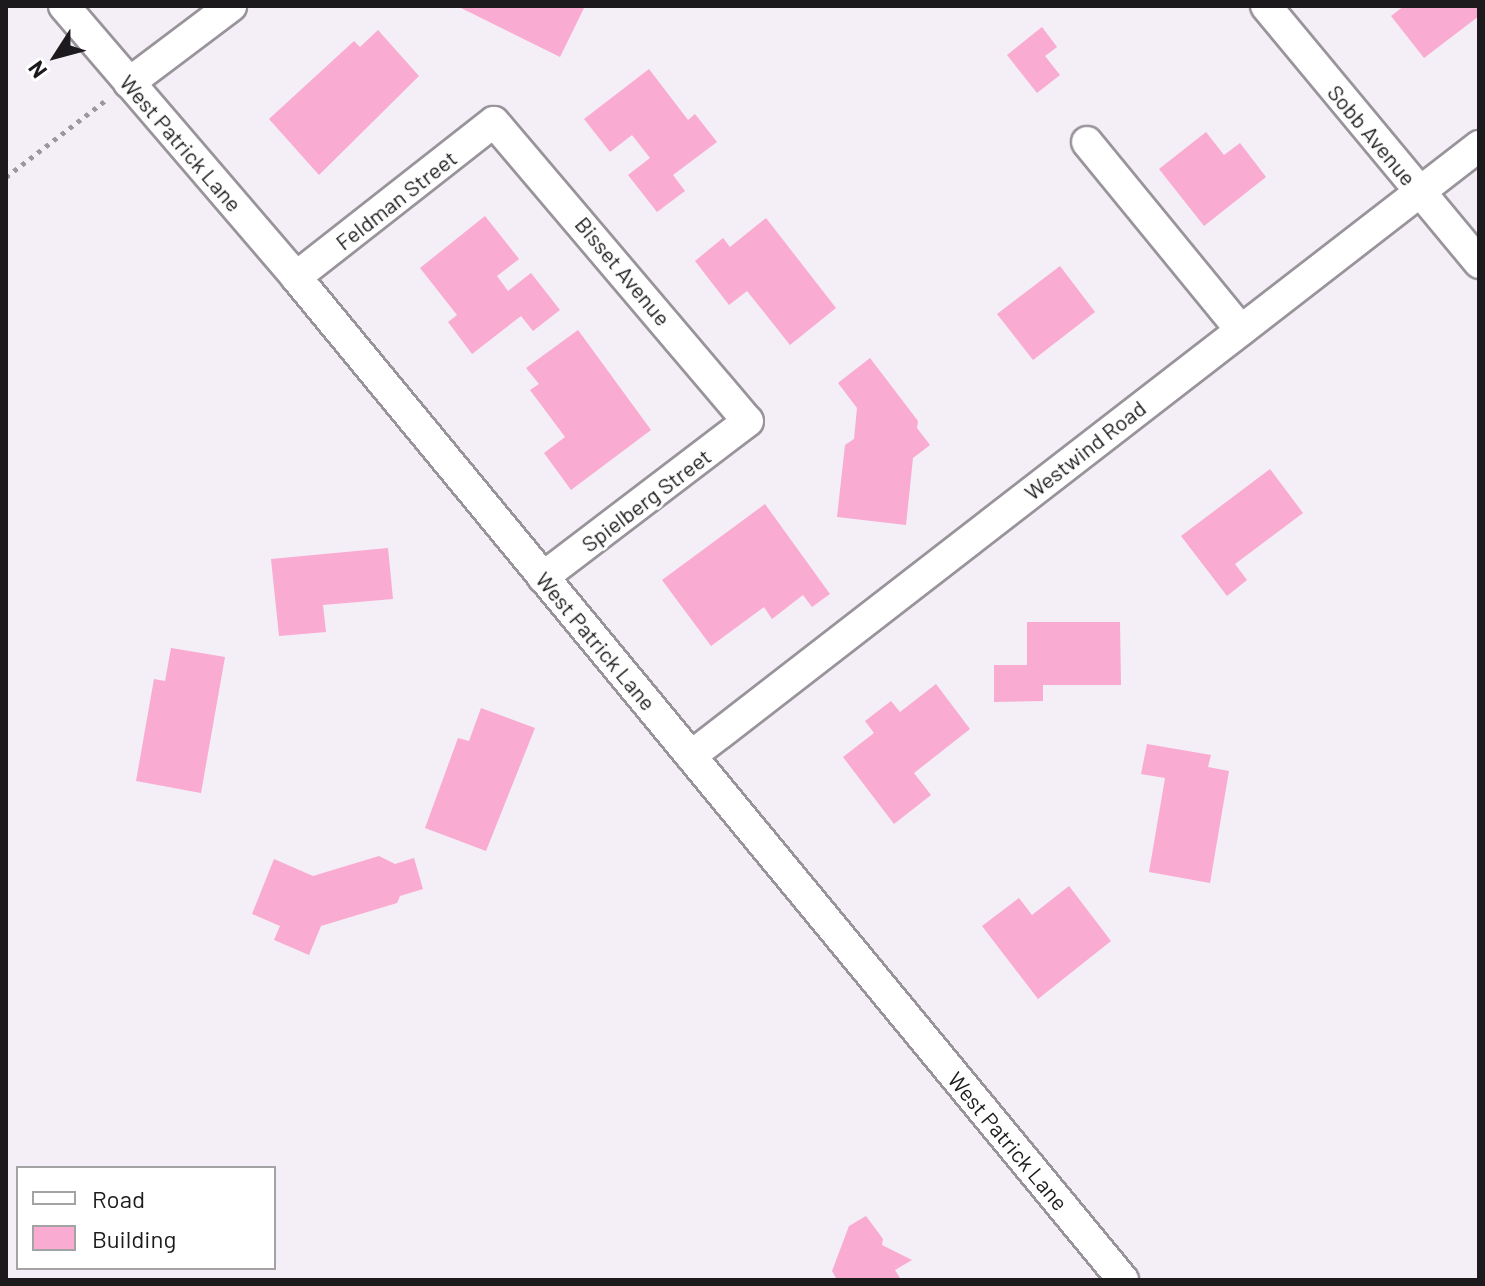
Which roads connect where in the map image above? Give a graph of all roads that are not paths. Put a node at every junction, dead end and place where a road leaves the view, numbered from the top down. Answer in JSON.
{"nodes":[{"id":1,"x":64,"y":6,"type":"edge"},
{"id":2,"x":231,"y":6,"type":"edge"},
{"id":3,"x":1266,"y":6,"type":"edge"},
{"id":4,"x":129,"y":83,"type":"junction"},
{"id":5,"x":494,"y":122,"type":"joint"},
{"id":6,"x":1087,"y":142,"type":"dead end"},
{"id":7,"x":1479,"y":146,"type":"edge"},
{"id":8,"x":1420,"y":192,"type":"junction"},
{"id":9,"x":1479,"y":263,"type":"edge"},
{"id":10,"x":296,"y":277,"type":"junction"},
{"id":11,"x":1241,"y":330,"type":"junction"},
{"id":12,"x":748,"y":421,"type":"joint"},
{"id":13,"x":543,"y":577,"type":"junction"},
{"id":14,"x":691,"y":756,"type":"junction"},
{"id":15,"x":1123,"y":1280,"type":"edge"}],
"edges":[{"from":1,"to":4,"type":"street","name":"West Patrick Lane"},
{"from":2,"to":4,"type":"street"},
{"from":3,"to":8,"type":"street","name":"Sobb Avenue"},
{"from":4,"to":10,"type":"street","name":"West Patrick Lane"},
{"from":5,"to":10,"type":"street","name":"Feldman Street"},
{"from":5,"to":12,"type":"street","name":"Bisset Avenue"},
{"from":6,"to":11,"type":"street"},
{"from":7,"to":8,"type":"street","name":"Westwind Road"},
{"from":8,"to":9,"type":"street","name":"Sobb Avenue"},
{"from":8,"to":11,"type":"street","name":"Westwind Road"},
{"from":10,"to":13,"type":"street","name":"West Patrick Lane"},
{"from":11,"to":14,"type":"street","name":"Westwind Road"},
{"from":12,"to":13,"type":"street","name":"Spielberg Street"},
{"from":13,"to":14,"type":"street","name":"West Patrick Lane"},
{"from":14,"to":15,"type":"street","name":"West Patrick Lane"}]}
